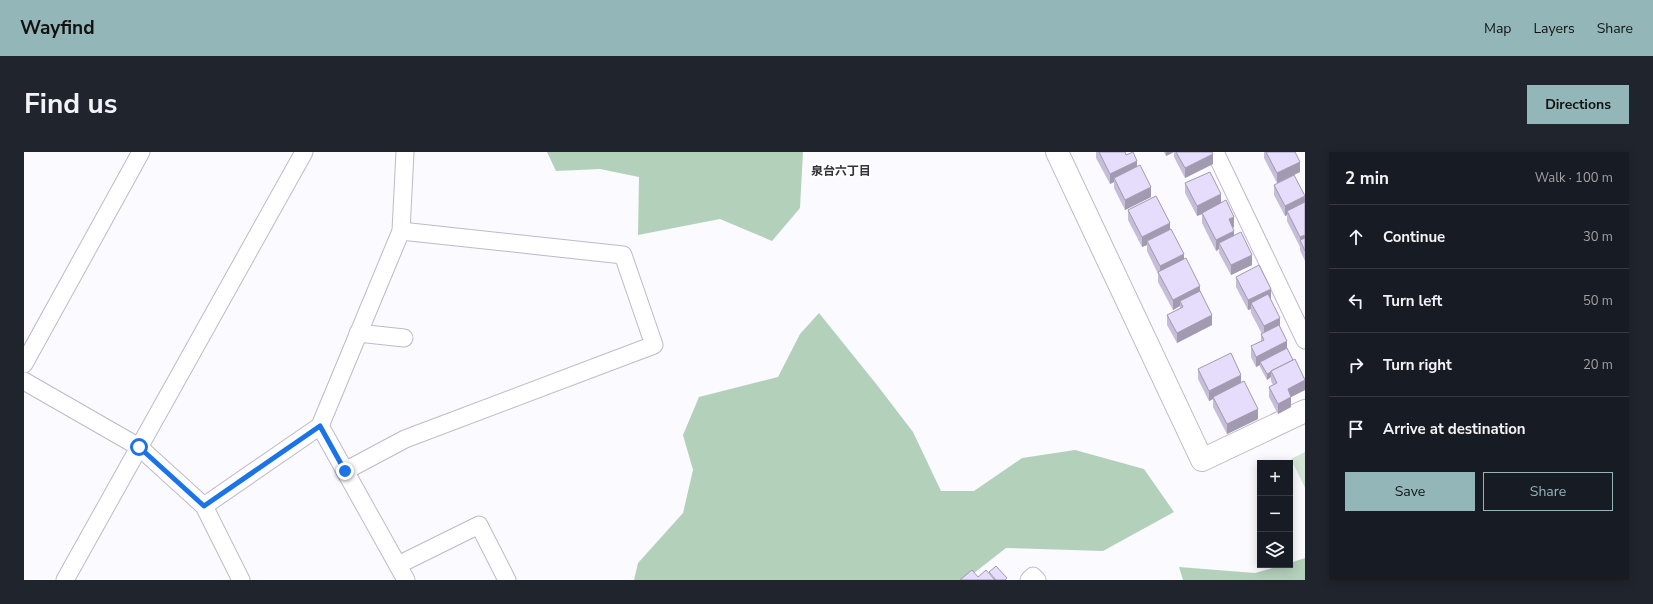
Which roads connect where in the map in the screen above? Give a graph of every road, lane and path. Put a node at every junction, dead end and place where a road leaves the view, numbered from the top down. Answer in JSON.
{"nodes":[{"id":1,"x":141,"y":152,"type":"edge"},
{"id":2,"x":304,"y":152,"type":"edge"},
{"id":3,"x":405,"y":152,"type":"edge"},
{"id":4,"x":1057,"y":152,"type":"edge"},
{"id":5,"x":1216,"y":152,"type":"edge"},
{"id":6,"x":401,"y":231,"type":"junction"},
{"id":7,"x":358,"y":333,"type":"junction"},
{"id":8,"x":404,"y":338,"type":"dead end"},
{"id":9,"x":1305,"y":340,"type":"edge"},
{"id":10,"x":24,"y":364,"type":"edge"},
{"id":11,"x":24,"y":381,"type":"edge"},
{"id":12,"x":1305,"y":412,"type":"edge"},
{"id":13,"x":320,"y":426,"type":"junction"},
{"id":14,"x":139,"y":447,"type":"junction"},
{"id":15,"x":345,"y":471,"type":"junction"},
{"id":16,"x":204,"y":506,"type":"junction"},
{"id":17,"x":398,"y":565,"type":"junction"},
{"id":18,"x":64,"y":580,"type":"edge"},
{"id":19,"x":241,"y":580,"type":"edge"},
{"id":20,"x":406,"y":580,"type":"edge"},
{"id":21,"x":507,"y":580,"type":"edge"},
{"id":22,"x":1029,"y":580,"type":"edge"},
{"id":23,"x":1037,"y":580,"type":"edge"}],
"edges":[{"from":1,"to":10,"type":"street"},
{"from":2,"to":14,"type":"street"},
{"from":3,"to":6,"type":"street"},
{"from":4,"to":12,"type":"street"},
{"from":5,"to":9,"type":"street"},
{"from":6,"to":7,"type":"street"},
{"from":6,"to":15,"type":"street"},
{"from":7,"to":8,"type":"street"},
{"from":7,"to":13,"type":"street"},
{"from":11,"to":14,"type":"street"},
{"from":13,"to":15,"type":"street"},
{"from":13,"to":16,"type":"street"},
{"from":14,"to":16,"type":"street"},
{"from":14,"to":18,"type":"street"},
{"from":15,"to":17,"type":"street"},
{"from":16,"to":19,"type":"street"},
{"from":17,"to":20,"type":"street"},
{"from":17,"to":21,"type":"street"},
{"from":22,"to":23,"type":"street"}]}
